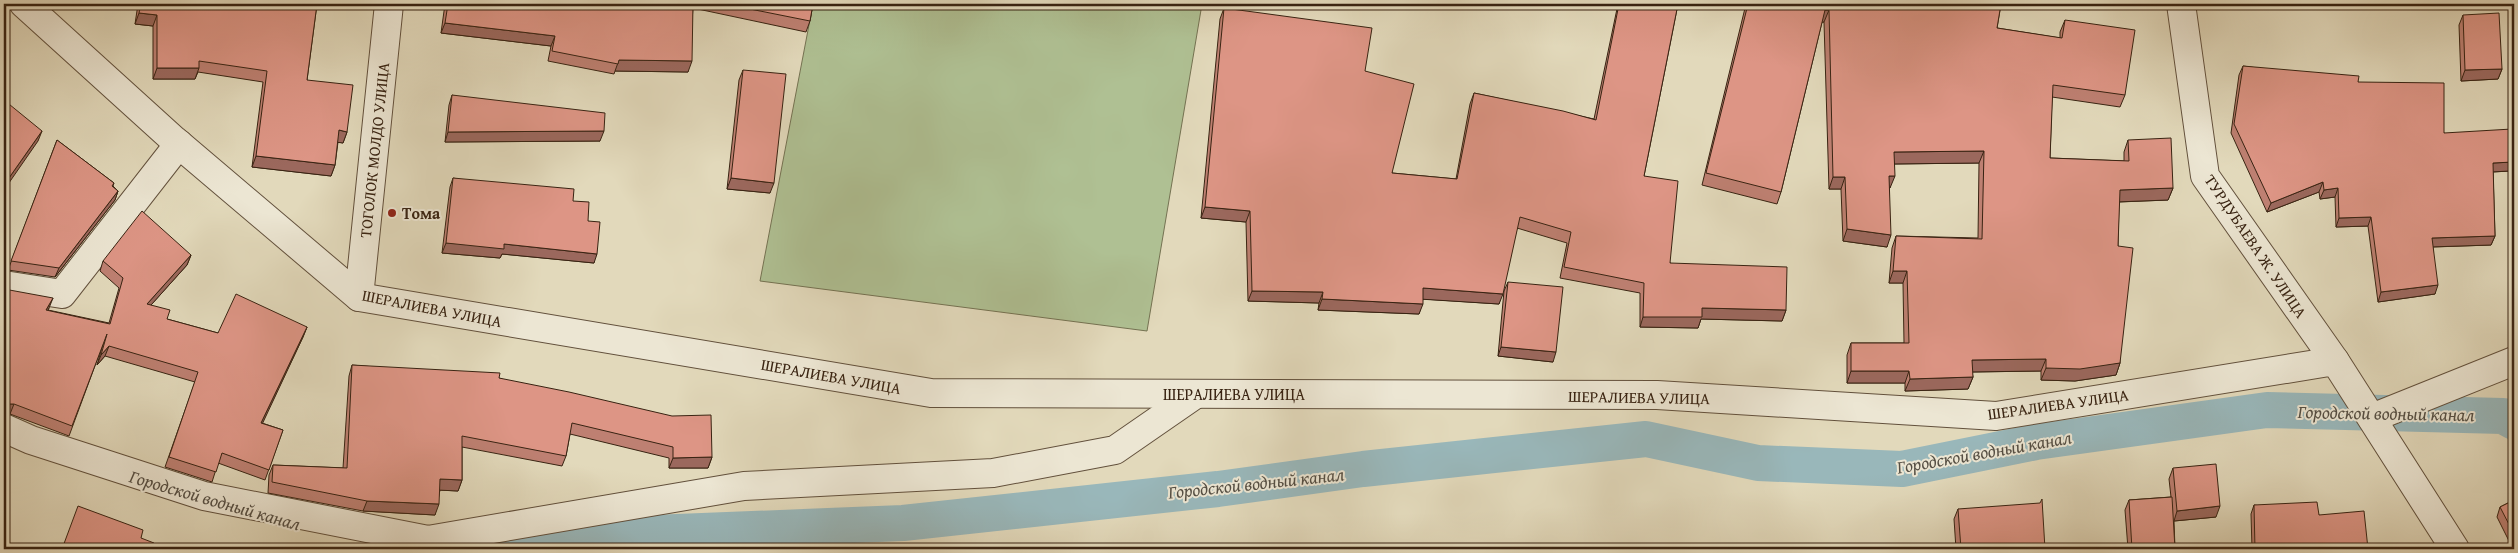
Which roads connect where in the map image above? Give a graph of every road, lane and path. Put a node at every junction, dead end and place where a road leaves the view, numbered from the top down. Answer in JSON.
{"nodes":[{"id":1,"x":24,"y":4,"type":"edge"},
{"id":2,"x":388,"y":4,"type":"edge"},
{"id":3,"x":2181,"y":4,"type":"edge"},
{"id":4,"x":179,"y":144,"type":"junction"},
{"id":5,"x":4,"y":285,"type":"edge"},
{"id":6,"x":359,"y":297,"type":"junction"},
{"id":7,"x":2514,"y":360,"type":"edge"},
{"id":8,"x":2335,"y":361,"type":"junction"},
{"id":9,"x":1196,"y":394,"type":"junction"},
{"id":10,"x":2372,"y":418,"type":"junction"},
{"id":11,"x":4,"y":428,"type":"edge"},
{"id":12,"x":2455,"y":549,"type":"edge"}],
"edges":[{"from":1,"to":4,"type":"street","name":"ШЕРАЛИЕВА УЛИЦА"},
{"from":2,"to":6,"type":"street","name":"ТОГОЛОК МОЛДО УЛИЦА"},
{"from":3,"to":8,"type":"street","name":"ТУРДУБАЕВА Ж. УЛИЦА"},
{"from":4,"to":5,"type":"street"},
{"from":4,"to":6,"type":"street","name":"ШЕРАЛИЕВА УЛИЦА"},
{"from":6,"to":9,"type":"street","name":"ШЕРАЛИЕВА УЛИЦА"},
{"from":7,"to":10,"type":"street"},
{"from":8,"to":9,"type":"street","name":"ШЕРАЛИЕВА УЛИЦА"},
{"from":8,"to":10,"type":"street"},
{"from":9,"to":11,"type":"street"},
{"from":10,"to":12,"type":"street"}]}
